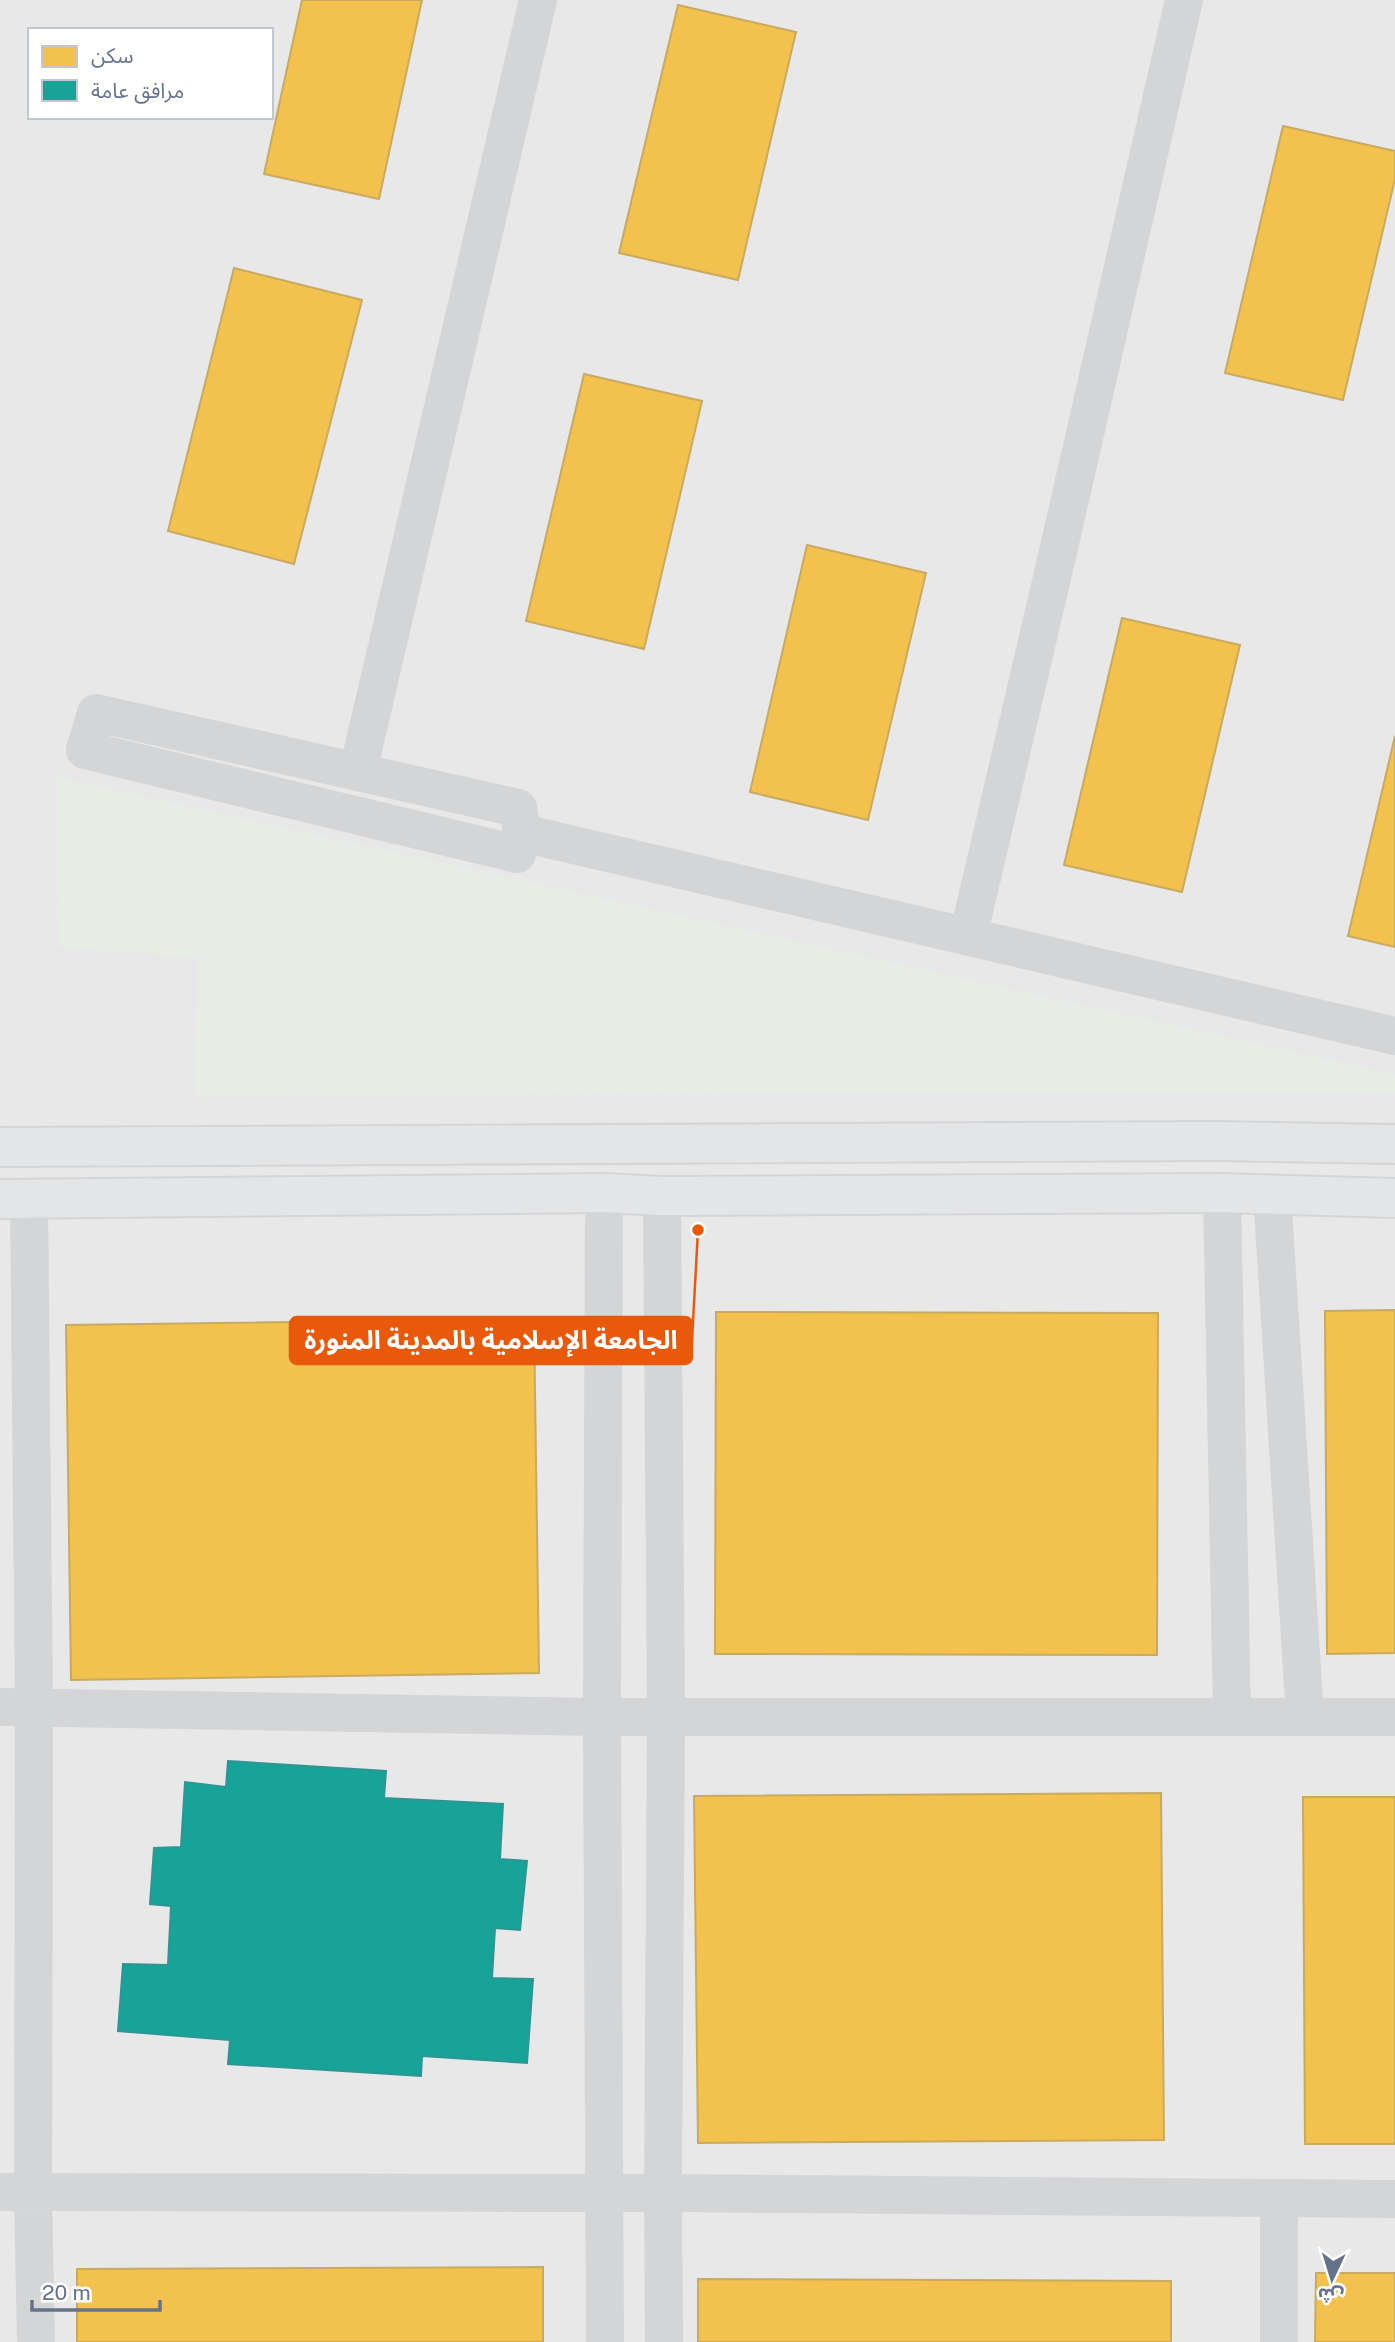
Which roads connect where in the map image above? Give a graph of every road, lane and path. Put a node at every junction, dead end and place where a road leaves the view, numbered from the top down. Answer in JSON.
{"nodes":[{"id":1,"x":538,"y":0,"type":"edge"},
{"id":2,"x":1184,"y":0,"type":"edge"},
{"id":3,"x":358,"y":771,"type":"junction"},
{"id":4,"x":522,"y":833,"type":"junction"},
{"id":5,"x":968,"y":937,"type":"junction"},
{"id":6,"x":1395,"y":1036,"type":"edge"},
{"id":7,"x":1395,"y":1144,"type":"edge"},
{"id":8,"x":0,"y":1147,"type":"edge"},
{"id":9,"x":1222,"y":1192,"type":"junction"},
{"id":10,"x":604,"y":1193,"type":"junction"},
{"id":11,"x":1272,"y":1193,"type":"junction"},
{"id":12,"x":662,"y":1196,"type":"junction"},
{"id":13,"x":1395,"y":1198,"type":"edge"},
{"id":14,"x":14,"y":1200,"type":"edge"},
{"id":15,"x":17,"y":1707,"type":"edge"},
{"id":16,"x":666,"y":1716,"type":"junction"},
{"id":17,"x":602,"y":1717,"type":"junction"},
{"id":18,"x":1233,"y":1717,"type":"junction"},
{"id":19,"x":1305,"y":1717,"type":"junction"},
{"id":20,"x":1395,"y":1717,"type":"edge"},
{"id":21,"x":17,"y":2193,"type":"edge"},
{"id":22,"x":604,"y":2193,"type":"junction"},
{"id":23,"x":663,"y":2193,"type":"junction"},
{"id":24,"x":1279,"y":2198,"type":"junction"},
{"id":25,"x":1395,"y":2199,"type":"edge"},
{"id":26,"x":36,"y":2342,"type":"edge"},
{"id":27,"x":605,"y":2342,"type":"edge"},
{"id":28,"x":664,"y":2342,"type":"edge"},
{"id":29,"x":1279,"y":2342,"type":"edge"}],
"edges":[{"from":1,"to":3,"type":"street"},
{"from":2,"to":5,"type":"street"},
{"from":3,"to":4,"type":"street"},
{"from":3,"to":4,"type":"street"},
{"from":4,"to":5,"type":"street"},
{"from":5,"to":6,"type":"street"},
{"from":7,"to":8,"type":"main road"},
{"from":9,"to":11,"type":"main road"},
{"from":9,"to":12,"type":"main road"},
{"from":9,"to":18,"type":"street"},
{"from":10,"to":12,"type":"main road"},
{"from":10,"to":14,"type":"main road"},
{"from":10,"to":17,"type":"street"},
{"from":11,"to":13,"type":"main road"},
{"from":11,"to":19,"type":"street"},
{"from":12,"to":16,"type":"street"},
{"from":14,"to":15,"type":"street"},
{"from":15,"to":17,"type":"street"},
{"from":15,"to":21,"type":"street"},
{"from":16,"to":17,"type":"street"},
{"from":16,"to":18,"type":"street"},
{"from":16,"to":23,"type":"street"},
{"from":17,"to":22,"type":"street"},
{"from":18,"to":19,"type":"street"},
{"from":19,"to":20,"type":"street"},
{"from":21,"to":22,"type":"street"},
{"from":21,"to":26,"type":"street"},
{"from":22,"to":23,"type":"street"},
{"from":22,"to":27,"type":"street"},
{"from":23,"to":24,"type":"street"},
{"from":23,"to":28,"type":"street"},
{"from":24,"to":25,"type":"street"},
{"from":24,"to":29,"type":"street"}]}
